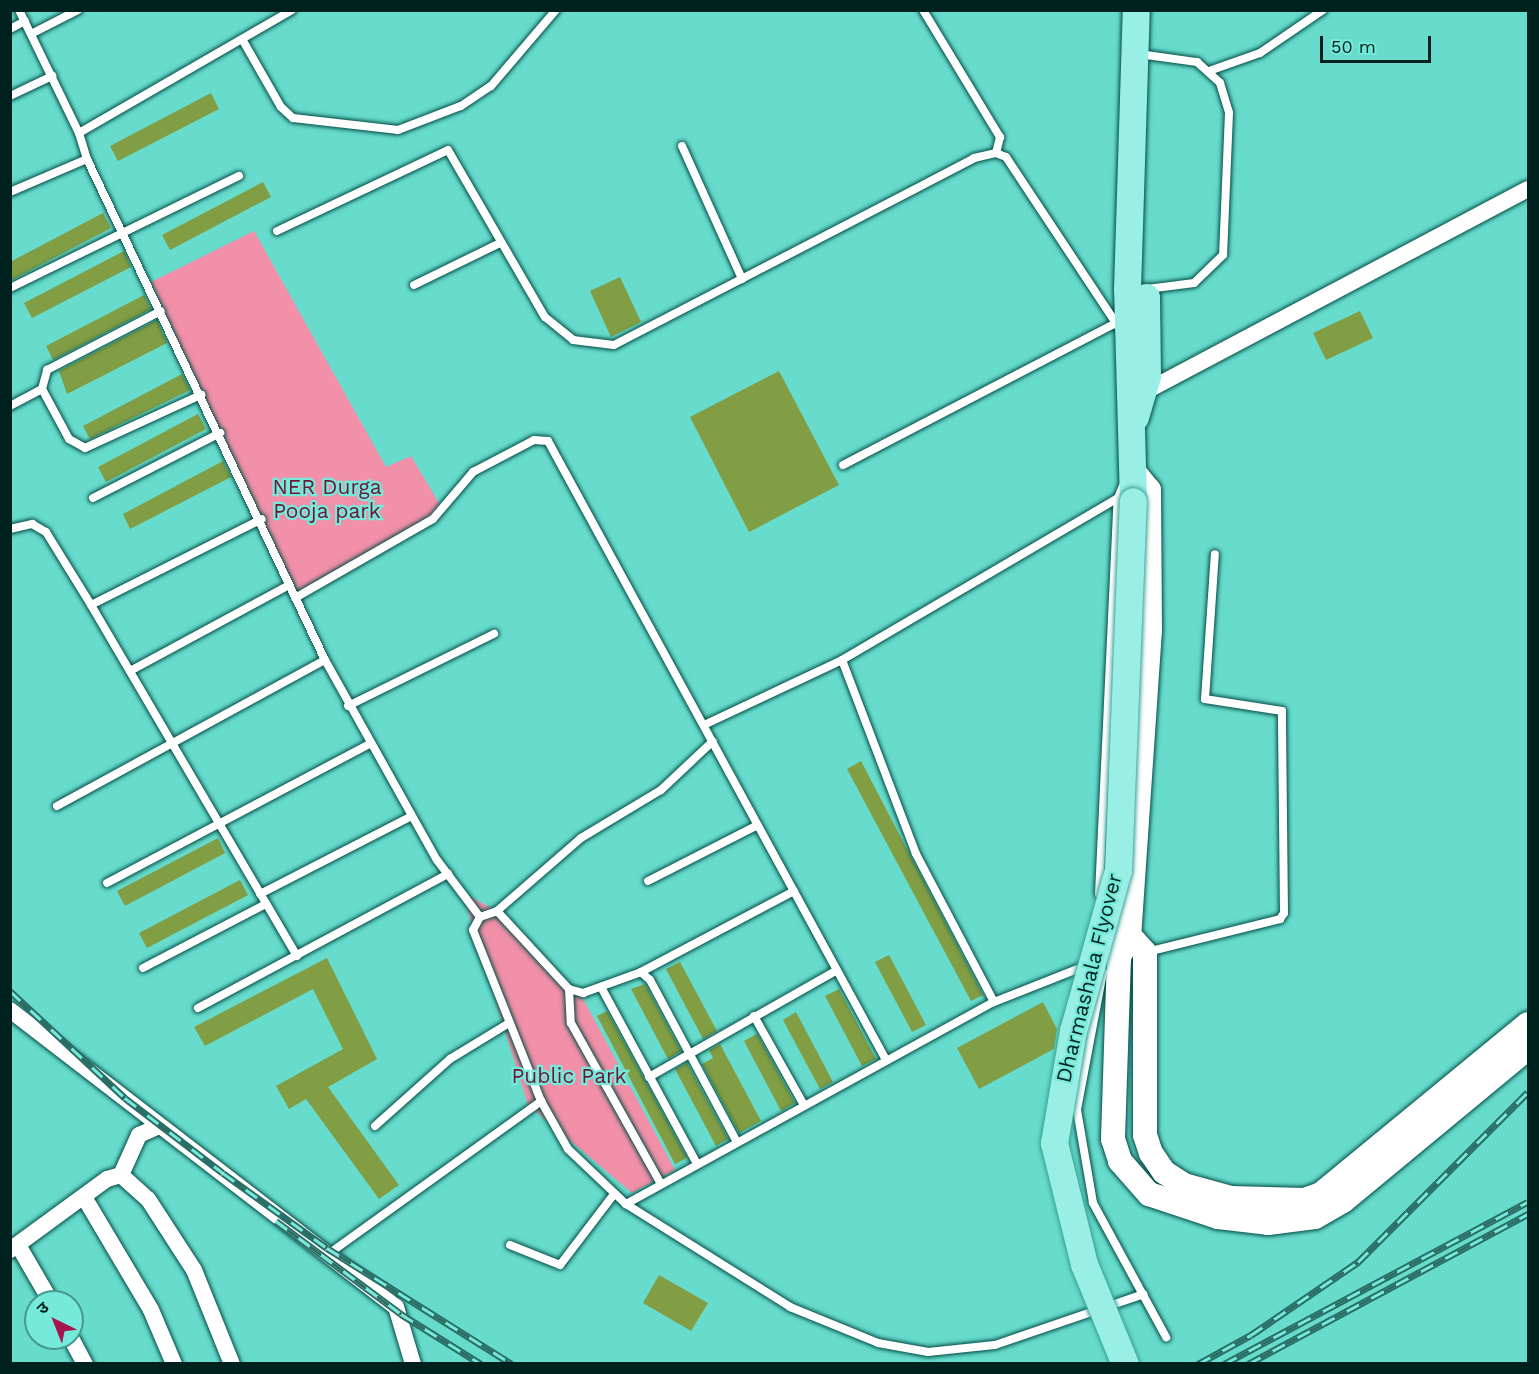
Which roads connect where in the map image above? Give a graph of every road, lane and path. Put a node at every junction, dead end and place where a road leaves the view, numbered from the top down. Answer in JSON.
{"nodes":[{"id":1,"x":20,"y":10,"type":"edge"},
{"id":2,"x":78,"y":10,"type":"edge"},
{"id":3,"x":292,"y":10,"type":"edge"},
{"id":4,"x":556,"y":10,"type":"edge"},
{"id":5,"x":923,"y":10,"type":"edge"},
{"id":6,"x":1136,"y":10,"type":"edge"},
{"id":7,"x":1154,"y":10,"type":"edge"},
{"id":8,"x":1323,"y":10,"type":"edge"},
{"id":9,"x":25,"y":21,"type":"junction"},
{"id":10,"x":10,"y":29,"type":"edge"},
{"id":11,"x":31,"y":34,"type":"junction"},
{"id":12,"x":242,"y":39,"type":"junction"},
{"id":13,"x":1144,"y":54,"type":"junction"},
{"id":14,"x":1209,"y":71,"type":"junction"},
{"id":15,"x":52,"y":76,"type":"junction"},
{"id":16,"x":10,"y":96,"type":"edge"},
{"id":17,"x":79,"y":134,"type":"junction"},
{"id":18,"x":682,"y":146,"type":"dead end"},
{"id":19,"x":996,"y":153,"type":"junction"},
{"id":20,"x":87,"y":159,"type":"junction"},
{"id":21,"x":239,"y":176,"type":"dead end"},
{"id":22,"x":1528,"y":189,"type":"edge"},
{"id":23,"x":10,"y":192,"type":"edge"},
{"id":24,"x":277,"y":231,"type":"dead end"},
{"id":25,"x":123,"y":232,"type":"junction"},
{"id":26,"x":500,"y":243,"type":"junction"},
{"id":27,"x":742,"y":279,"type":"junction"},
{"id":28,"x":414,"y":285,"type":"dead end"},
{"id":29,"x":10,"y":288,"type":"edge"},
{"id":30,"x":1136,"y":289,"type":"junction"},
{"id":31,"x":161,"y":311,"type":"junction"},
{"id":32,"x":1122,"y":331,"type":"junction"},
{"id":33,"x":42,"y":390,"type":"junction"},
{"id":34,"x":201,"y":395,"type":"junction"},
{"id":35,"x":1136,"y":403,"type":"junction"},
{"id":36,"x":10,"y":406,"type":"edge"},
{"id":37,"x":220,"y":434,"type":"junction"},
{"id":38,"x":843,"y":465,"type":"dead end"},
{"id":39,"x":1134,"y":473,"type":"junction"},
{"id":40,"x":93,"y":498,"type":"dead end"},
{"id":41,"x":1126,"y":499,"type":"junction"},
{"id":42,"x":262,"y":519,"type":"junction"},
{"id":43,"x":10,"y":529,"type":"edge"},
{"id":44,"x":1215,"y":554,"type":"dead end"},
{"id":45,"x":289,"y":585,"type":"junction"},
{"id":46,"x":295,"y":598,"type":"junction"},
{"id":47,"x":91,"y":605,"type":"junction"},
{"id":48,"x":494,"y":634,"type":"dead end"},
{"id":49,"x":325,"y":660,"type":"junction"},
{"id":50,"x":842,"y":660,"type":"junction"},
{"id":51,"x":130,"y":671,"type":"junction"},
{"id":52,"x":348,"y":706,"type":"junction"},
{"id":53,"x":704,"y":725,"type":"junction"},
{"id":54,"x":713,"y":741,"type":"junction"},
{"id":55,"x":172,"y":742,"type":"junction"},
{"id":56,"x":370,"y":744,"type":"junction"},
{"id":57,"x":57,"y":806,"type":"dead end"},
{"id":58,"x":410,"y":817,"type":"junction"},
{"id":59,"x":218,"y":822,"type":"junction"},
{"id":60,"x":758,"y":825,"type":"junction"},
{"id":61,"x":448,"y":874,"type":"junction"},
{"id":62,"x":648,"y":882,"type":"dead end"},
{"id":63,"x":106,"y":883,"type":"dead end"},
{"id":64,"x":794,"y":891,"type":"junction"},
{"id":65,"x":1129,"y":892,"type":"junction"},
{"id":66,"x":260,"y":894,"type":"junction"},
{"id":67,"x":266,"y":904,"type":"junction"},
{"id":68,"x":497,"y":911,"type":"junction"},
{"id":69,"x":480,"y":917,"type":"junction"},
{"id":70,"x":1137,"y":944,"type":"junction"},
{"id":71,"x":297,"y":956,"type":"junction"},
{"id":72,"x":1112,"y":959,"type":"junction"},
{"id":73,"x":1085,"y":965,"type":"junction"},
{"id":74,"x":143,"y":968,"type":"dead end"},
{"id":75,"x":837,"y":970,"type":"junction"},
{"id":76,"x":641,"y":972,"type":"junction"},
{"id":77,"x":601,"y":987,"type":"junction"},
{"id":78,"x":569,"y":988,"type":"junction"},
{"id":79,"x":994,"y":1002,"type":"junction"},
{"id":80,"x":198,"y":1008,"type":"dead end"},
{"id":81,"x":10,"y":1010,"type":"edge"},
{"id":82,"x":754,"y":1016,"type":"junction"},
{"id":83,"x":509,"y":1023,"type":"junction"},
{"id":84,"x":1528,"y":1024,"type":"edge"},
{"id":85,"x":1528,"y":1048,"type":"edge"},
{"id":86,"x":689,"y":1053,"type":"junction"},
{"id":87,"x":886,"y":1060,"type":"junction"},
{"id":88,"x":648,"y":1077,"type":"junction"},
{"id":89,"x":541,"y":1101,"type":"junction"},
{"id":90,"x":804,"y":1105,"type":"junction"},
{"id":91,"x":159,"y":1126,"type":"junction"},
{"id":92,"x":375,"y":1126,"type":"dead end"},
{"id":93,"x":737,"y":1142,"type":"junction"},
{"id":94,"x":697,"y":1164,"type":"junction"},
{"id":95,"x":121,"y":1175,"type":"junction"},
{"id":96,"x":661,"y":1184,"type":"junction"},
{"id":97,"x":614,"y":1194,"type":"junction"},
{"id":98,"x":84,"y":1197,"type":"junction"},
{"id":99,"x":626,"y":1204,"type":"junction"},
{"id":100,"x":510,"y":1245,"type":"dead end"},
{"id":101,"x":14,"y":1247,"type":"edge"},
{"id":102,"x":327,"y":1256,"type":"junction"},
{"id":103,"x":43,"y":1290,"type":"edge"},
{"id":104,"x":1144,"y":1294,"type":"junction"},
{"id":105,"x":1166,"y":1336,"type":"dead end"},
{"id":106,"x":78,"y":1350,"type":"edge"},
{"id":107,"x":86,"y":1364,"type":"edge"},
{"id":108,"x":174,"y":1364,"type":"edge"},
{"id":109,"x":232,"y":1364,"type":"edge"},
{"id":110,"x":412,"y":1364,"type":"edge"},
{"id":111,"x":1125,"y":1364,"type":"edge"}],
"edges":[{"from":1,"to":9,"type":"lane"},
{"from":2,"to":11,"type":"lane"},
{"from":3,"to":12,"type":"lane"},
{"from":4,"to":12,"type":"lane"},
{"from":5,"to":19,"type":"lane"},
{"from":6,"to":13,"type":"main road"},
{"from":7,"to":13,"type":"main road"},
{"from":8,"to":14,"type":"lane"},
{"from":9,"to":10,"type":"lane"},
{"from":9,"to":11,"type":"lane"},
{"from":11,"to":15,"type":"lane"},
{"from":12,"to":17,"type":"lane"},
{"from":13,"to":14,"type":"lane"},
{"from":13,"to":30,"type":"main road"},
{"from":14,"to":30,"type":"lane"},
{"from":15,"to":16,"type":"lane"},
{"from":15,"to":17,"type":"lane"},
{"from":17,"to":20,"type":"lane"},
{"from":18,"to":27,"type":"lane"},
{"from":19,"to":27,"type":"lane"},
{"from":19,"to":32,"type":"lane"},
{"from":20,"to":23,"type":"lane"},
{"from":20,"to":25,"type":"lane"},
{"from":21,"to":25,"type":"lane"},
{"from":22,"to":35,"type":"street"},
{"from":24,"to":26,"type":"lane"},
{"from":25,"to":29,"type":"lane"},
{"from":25,"to":31,"type":"lane"},
{"from":26,"to":27,"type":"lane"},
{"from":26,"to":28,"type":"lane"},
{"from":30,"to":32,"type":"main road"},
{"from":30,"to":35,"type":"main road"},
{"from":31,"to":33,"type":"lane"},
{"from":31,"to":34,"type":"lane"},
{"from":32,"to":35,"type":"main road"},
{"from":32,"to":38,"type":"lane"},
{"from":33,"to":34,"type":"lane"},
{"from":33,"to":36,"type":"lane"},
{"from":34,"to":37,"type":"lane"},
{"from":35,"to":39,"type":"main road","name":"Dharmashala Flyover"},
{"from":37,"to":40,"type":"lane"},
{"from":37,"to":42,"type":"lane"},
{"from":39,"to":41,"type":"main road","name":"Dharmashala Flyover"},
{"from":39,"to":65,"type":"street"},
{"from":41,"to":50,"type":"lane"},
{"from":41,"to":73,"type":"lane"},
{"from":41,"to":111,"type":"main road","name":"Dharmashala Flyover","bridge":true},
{"from":42,"to":45,"type":"lane"},
{"from":42,"to":47,"type":"lane"},
{"from":43,"to":47,"type":"lane"},
{"from":44,"to":70,"type":"lane"},
{"from":45,"to":46,"type":"lane"},
{"from":45,"to":51,"type":"lane"},
{"from":46,"to":49,"type":"lane"},
{"from":46,"to":53,"type":"lane"},
{"from":47,"to":51,"type":"lane"},
{"from":48,"to":52,"type":"lane"},
{"from":49,"to":52,"type":"lane"},
{"from":49,"to":55,"type":"lane"},
{"from":50,"to":53,"type":"lane"},
{"from":50,"to":79,"type":"lane"},
{"from":51,"to":55,"type":"lane"},
{"from":52,"to":56,"type":"lane"},
{"from":53,"to":54,"type":"lane"},
{"from":54,"to":60,"type":"lane"},
{"from":54,"to":68,"type":"lane"},
{"from":55,"to":57,"type":"lane"},
{"from":55,"to":59,"type":"lane"},
{"from":56,"to":58,"type":"lane"},
{"from":56,"to":59,"type":"lane"},
{"from":58,"to":61,"type":"lane"},
{"from":58,"to":66,"type":"lane"},
{"from":59,"to":63,"type":"lane"},
{"from":59,"to":66,"type":"lane"},
{"from":60,"to":62,"type":"lane"},
{"from":60,"to":64,"type":"lane"},
{"from":61,"to":69,"type":"lane"},
{"from":61,"to":71,"type":"lane"},
{"from":64,"to":75,"type":"lane"},
{"from":64,"to":76,"type":"lane"},
{"from":65,"to":70,"type":"street"},
{"from":65,"to":72,"type":"lane"},
{"from":66,"to":67,"type":"lane"},
{"from":67,"to":71,"type":"lane"},
{"from":67,"to":74,"type":"lane"},
{"from":68,"to":69,"type":"lane"},
{"from":68,"to":78,"type":"lane"},
{"from":69,"to":83,"type":"lane"},
{"from":70,"to":72,"type":"street"},
{"from":70,"to":84,"type":"street"},
{"from":71,"to":80,"type":"lane"},
{"from":72,"to":73,"type":"lane"},
{"from":72,"to":85,"type":"street"},
{"from":72,"to":104,"type":"lane"},
{"from":73,"to":79,"type":"lane"},
{"from":75,"to":82,"type":"lane"},
{"from":75,"to":87,"type":"lane"},
{"from":76,"to":77,"type":"lane"},
{"from":76,"to":86,"type":"lane"},
{"from":77,"to":78,"type":"lane"},
{"from":77,"to":88,"type":"lane"},
{"from":78,"to":96,"type":"lane"},
{"from":79,"to":87,"type":"lane"},
{"from":81,"to":91,"type":"street"},
{"from":82,"to":86,"type":"lane"},
{"from":82,"to":90,"type":"lane"},
{"from":83,"to":89,"type":"lane"},
{"from":83,"to":92,"type":"lane"},
{"from":86,"to":88,"type":"lane"},
{"from":86,"to":93,"type":"lane"},
{"from":87,"to":90,"type":"lane"},
{"from":88,"to":94,"type":"lane"},
{"from":89,"to":97,"type":"lane"},
{"from":89,"to":102,"type":"lane"},
{"from":90,"to":93,"type":"lane"},
{"from":91,"to":95,"type":"street"},
{"from":91,"to":102,"type":"street"},
{"from":93,"to":94,"type":"lane"},
{"from":94,"to":96,"type":"lane"},
{"from":95,"to":98,"type":"street"},
{"from":95,"to":109,"type":"street"},
{"from":96,"to":99,"type":"lane"},
{"from":97,"to":99,"type":"lane"},
{"from":97,"to":100,"type":"lane"},
{"from":98,"to":101,"type":"street"},
{"from":98,"to":108,"type":"street"},
{"from":99,"to":104,"type":"lane"},
{"from":101,"to":103,"type":"street"},
{"from":102,"to":110,"type":"street"},
{"from":104,"to":105,"type":"lane"},
{"from":106,"to":107,"type":"street"}]}
